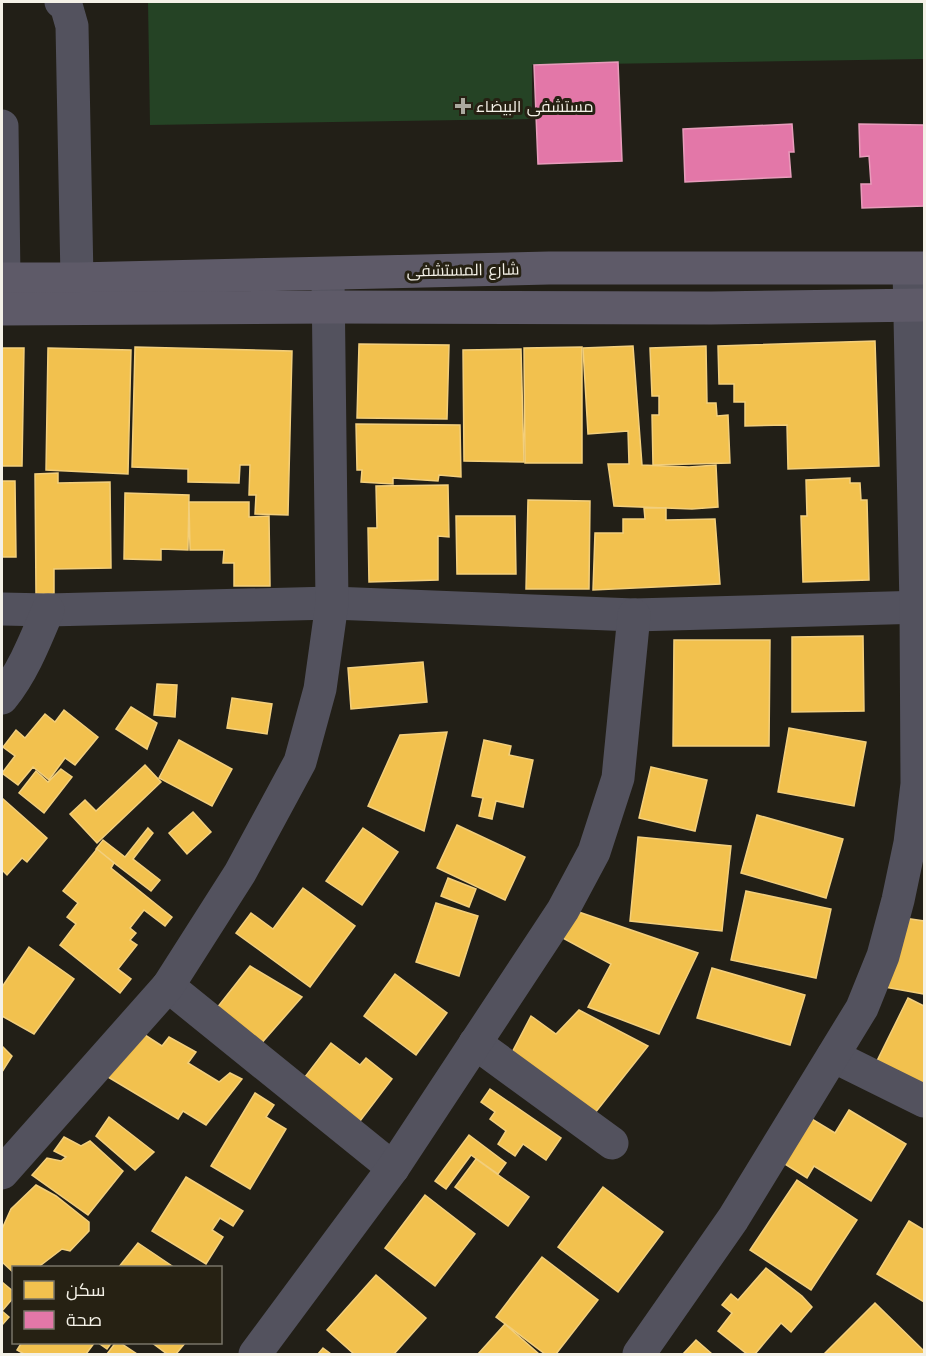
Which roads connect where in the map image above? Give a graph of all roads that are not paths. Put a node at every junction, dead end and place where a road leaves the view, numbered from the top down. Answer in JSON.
{"nodes":[{"id":1,"x":65,"y":3,"type":"edge"},
{"id":2,"x":2,"y":126,"type":"edge"},
{"id":3,"x":917,"y":268,"type":"edge"},
{"id":4,"x":328,"y":273,"type":"junction"},
{"id":5,"x":77,"y":279,"type":"junction"},
{"id":6,"x":2,"y":289,"type":"edge"},
{"id":7,"x":917,"y":305,"type":"edge"},
{"id":8,"x":329,"y":307,"type":"junction"},
{"id":9,"x":332,"y":603,"type":"junction"},
{"id":10,"x":920,"y":607,"type":"edge"},
{"id":11,"x":2,"y":609,"type":"edge"},
{"id":12,"x":48,"y":610,"type":"junction"},
{"id":13,"x":634,"y":615,"type":"junction"},
{"id":14,"x":2,"y":698,"type":"edge"},
{"id":15,"x":168,"y":986,"type":"junction"},
{"id":16,"x":475,"y":1044,"type":"junction"},
{"id":17,"x":833,"y":1056,"type":"junction"},
{"id":18,"x":924,"y":1101,"type":"edge"},
{"id":19,"x":612,"y":1143,"type":"dead end"},
{"id":20,"x":393,"y":1168,"type":"junction"},
{"id":21,"x":2,"y":1173,"type":"edge"},
{"id":22,"x":255,"y":1354,"type":"edge"},
{"id":23,"x":639,"y":1354,"type":"edge"}],
"edges":[{"from":1,"to":5,"type":"street"},
{"from":2,"to":6,"type":"street"},
{"from":3,"to":4,"type":"main road","name":"شارع المستشفى"},
{"from":3,"to":7,"type":"street"},
{"from":4,"to":5,"type":"main road","name":"شارع المستشفى"},
{"from":4,"to":8,"type":"street"},
{"from":5,"to":6,"type":"main road","name":"شارع المستشفى"},
{"from":6,"to":8,"type":"main road"},
{"from":7,"to":8,"type":"main road"},
{"from":7,"to":10,"type":"street"},
{"from":8,"to":9,"type":"street"},
{"from":9,"to":12,"type":"street"},
{"from":9,"to":13,"type":"street"},
{"from":9,"to":15,"type":"street"},
{"from":10,"to":13,"type":"street"},
{"from":10,"to":17,"type":"street"},
{"from":11,"to":12,"type":"street"},
{"from":12,"to":14,"type":"street"},
{"from":13,"to":16,"type":"street"},
{"from":15,"to":20,"type":"street"},
{"from":15,"to":21,"type":"street"},
{"from":16,"to":19,"type":"street"},
{"from":16,"to":20,"type":"street"},
{"from":17,"to":18,"type":"street"},
{"from":17,"to":23,"type":"street"},
{"from":20,"to":22,"type":"street"}]}
